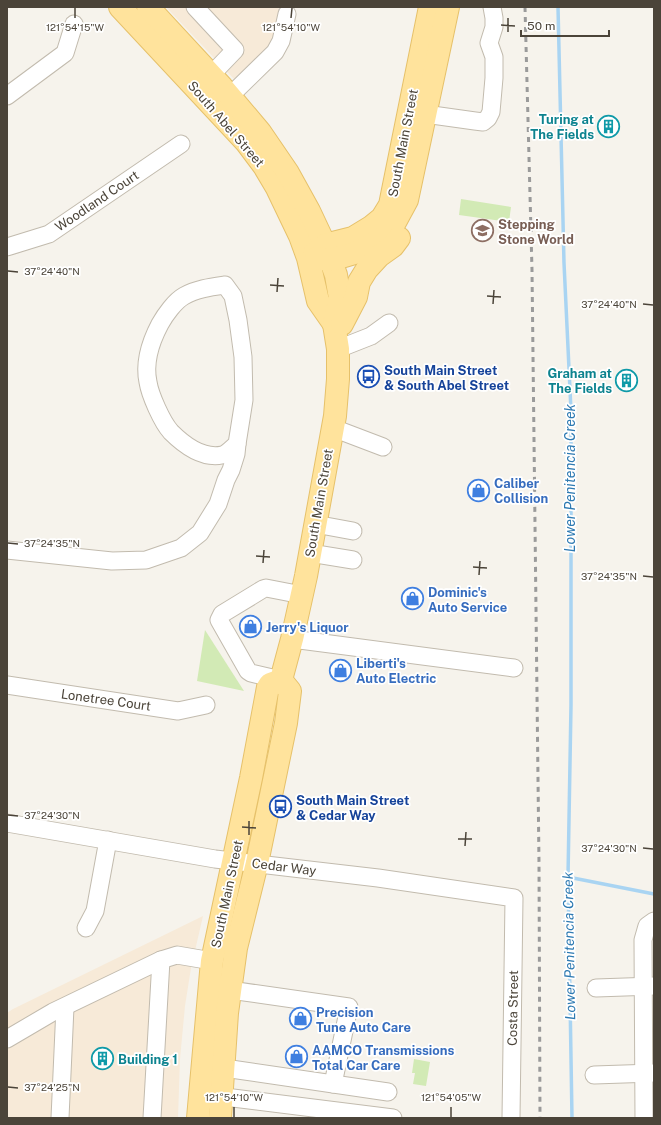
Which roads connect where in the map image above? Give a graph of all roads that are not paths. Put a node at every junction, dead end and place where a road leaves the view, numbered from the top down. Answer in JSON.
{"nodes":[{"id":1,"x":120,"y":7,"type":"edge"},
{"id":2,"x":148,"y":7,"type":"edge"},
{"id":3,"x":195,"y":7,"type":"edge"},
{"id":4,"x":492,"y":7,"type":"edge"},
{"id":5,"x":287,"y":14,"type":"dead end"},
{"id":6,"x":437,"y":17,"type":"edge"},
{"id":7,"x":74,"y":24,"type":"dead end"},
{"id":8,"x":204,"y":82,"type":"junction"},
{"id":9,"x":7,"y":96,"type":"edge"},
{"id":10,"x":230,"y":96,"type":"junction"},
{"id":11,"x":425,"y":114,"type":"junction"},
{"id":12,"x":181,"y":144,"type":"dead end"},
{"id":13,"x":407,"y":200,"type":"junction"},
{"id":14,"x":7,"y":247,"type":"edge"},
{"id":15,"x":321,"y":254,"type":"junction"},
{"id":16,"x":389,"y":323,"type":"dead end"},
{"id":17,"x":336,"y":337,"type":"junction"},
{"id":18,"x":333,"y":428,"type":"junction"},
{"id":19,"x":237,"y":444,"type":"junction"},
{"id":20,"x":384,"y":446,"type":"dead end"},
{"id":21,"x":208,"y":455,"type":"junction"},
{"id":22,"x":226,"y":480,"type":"junction"},
{"id":23,"x":315,"y":524,"type":"junction"},
{"id":24,"x":353,"y":531,"type":"dead end"},
{"id":25,"x":7,"y":550,"type":"edge"},
{"id":26,"x":310,"y":553,"type":"junction"},
{"id":27,"x":352,"y":560,"type":"dead end"},
{"id":28,"x":302,"y":595,"type":"junction"},
{"id":29,"x":292,"y":639,"type":"junction"},
{"id":30,"x":514,"y":668,"type":"dead end"},
{"id":31,"x":281,"y":680,"type":"junction"},
{"id":32,"x":7,"y":685,"type":"edge"},
{"id":33,"x":206,"y":706,"type":"dead end"},
{"id":34,"x":7,"y":823,"type":"edge"},
{"id":35,"x":108,"y":840,"type":"junction"},
{"id":36,"x":234,"y":860,"type":"junction"},
{"id":37,"x":257,"y":863,"type":"junction"},
{"id":38,"x":514,"y":898,"type":"joint"},
{"id":39,"x":654,"y":921,"type":"edge"},
{"id":40,"x":86,"y":928,"type":"dead end"},
{"id":41,"x":161,"y":960,"type":"junction"},
{"id":42,"x":212,"y":961,"type":"junction"},
{"id":43,"x":649,"y":986,"type":"edge"},
{"id":44,"x":596,"y":988,"type":"dead end"},
{"id":45,"x":230,"y":990,"type":"junction"},
{"id":46,"x":65,"y":1006,"type":"junction"},
{"id":47,"x":7,"y":1039,"type":"edge"},
{"id":48,"x":224,"y":1068,"type":"junction"},
{"id":49,"x":649,"y":1074,"type":"edge"},
{"id":50,"x":594,"y":1075,"type":"dead end"},
{"id":51,"x":333,"y":1084,"type":"junction"},
{"id":52,"x":388,"y":1092,"type":"dead end"},
{"id":53,"x":199,"y":1095,"type":"junction"},
{"id":54,"x":222,"y":1096,"type":"junction"},
{"id":55,"x":374,"y":1117,"type":"edge"},
{"id":56,"x":60,"y":1118,"type":"edge"},
{"id":57,"x":152,"y":1118,"type":"edge"},
{"id":58,"x":198,"y":1118,"type":"edge"},
{"id":59,"x":220,"y":1118,"type":"edge"},
{"id":60,"x":393,"y":1118,"type":"edge"},
{"id":61,"x":511,"y":1118,"type":"edge"},
{"id":62,"x":644,"y":1118,"type":"edge"}],
"edges":[{"from":1,"to":8,"type":"main road","name":"South Abel Street"},
{"from":2,"to":8,"type":"main road","name":"South Abel Street"},
{"from":3,"to":8,"type":"street"},
{"from":4,"to":11,"type":"street"},
{"from":5,"to":10,"type":"street"},
{"from":6,"to":11,"type":"main road","name":"South Main Street"},
{"from":6,"to":15,"type":"main road","name":"South Main Street"},
{"from":7,"to":9,"type":"street"},
{"from":8,"to":10,"type":"main road","name":"South Abel Street"},
{"from":8,"to":15,"type":"main road","name":"South Abel Street"},
{"from":10,"to":15,"type":"main road","name":"South Abel Street"},
{"from":11,"to":13,"type":"main road","name":"South Main Street"},
{"from":12,"to":14,"type":"street","name":"Woodland Court"},
{"from":13,"to":15,"type":"main road","name":"South Main Street"},
{"from":13,"to":17,"type":"main road"},
{"from":15,"to":17,"type":"main road"},
{"from":16,"to":17,"type":"street"},
{"from":17,"to":18,"type":"main road","name":"South Main Street"},
{"from":18,"to":20,"type":"street"},
{"from":18,"to":23,"type":"main road","name":"South Main Street"},
{"from":19,"to":21,"type":"street"},
{"from":19,"to":21,"type":"street"},
{"from":19,"to":22,"type":"street"},
{"from":21,"to":22,"type":"street"},
{"from":22,"to":25,"type":"street"},
{"from":23,"to":24,"type":"street"},
{"from":23,"to":26,"type":"main road","name":"South Main Street"},
{"from":26,"to":27,"type":"street"},
{"from":26,"to":28,"type":"main road","name":"South Main Street"},
{"from":28,"to":29,"type":"main road","name":"South Main Street"},
{"from":28,"to":31,"type":"street"},
{"from":29,"to":30,"type":"street"},
{"from":29,"to":31,"type":"main road","name":"South Main Street"},
{"from":31,"to":36,"type":"main road","name":"South Main Street"},
{"from":31,"to":37,"type":"main road","name":"South Main Street"},
{"from":32,"to":33,"type":"street","name":"Lonetree Court"},
{"from":34,"to":35,"type":"street","name":"Cedar Way"},
{"from":35,"to":36,"type":"street","name":"Cedar Way"},
{"from":35,"to":40,"type":"street"},
{"from":36,"to":37,"type":"street","name":"Cedar Way"},
{"from":36,"to":42,"type":"main road","name":"South Main Street"},
{"from":37,"to":38,"type":"street","name":"Cedar Way"},
{"from":37,"to":45,"type":"main road","name":"South Main Street"},
{"from":38,"to":61,"type":"street","name":"Costa Street"},
{"from":39,"to":43,"type":"street"},
{"from":41,"to":42,"type":"street"},
{"from":41,"to":46,"type":"street"},
{"from":41,"to":57,"type":"street"},
{"from":42,"to":53,"type":"main road","name":"South Main Street"},
{"from":43,"to":44,"type":"street"},
{"from":43,"to":49,"type":"street"},
{"from":45,"to":48,"type":"main road","name":"South Main Street"},
{"from":45,"to":51,"type":"street"},
{"from":46,"to":47,"type":"street"},
{"from":46,"to":56,"type":"street"},
{"from":48,"to":51,"type":"street"},
{"from":48,"to":54,"type":"main road","name":"South Main Street"},
{"from":49,"to":50,"type":"street"},
{"from":49,"to":62,"type":"street"},
{"from":51,"to":52,"type":"street"},
{"from":53,"to":54,"type":"street"},
{"from":53,"to":58,"type":"main road","name":"South Main Street"},
{"from":54,"to":55,"type":"street"},
{"from":54,"to":59,"type":"main road","name":"South Main Street"},
{"from":55,"to":60,"type":"street"}]}
